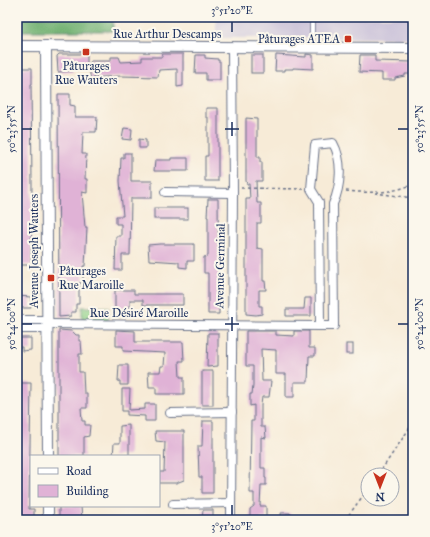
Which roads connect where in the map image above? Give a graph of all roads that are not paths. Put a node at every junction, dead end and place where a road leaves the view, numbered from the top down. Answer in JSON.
{"nodes":[{"id":1,"x":312,"y":17,"type":"edge"},
{"id":2,"x":17,"y":46,"type":"edge"},
{"id":3,"x":46,"y":46,"type":"junction"},
{"id":4,"x":232,"y":47,"type":"junction"},
{"id":5,"x":312,"y":48,"type":"junction"},
{"id":6,"x":413,"y":48,"type":"edge"},
{"id":7,"x":233,"y":190,"type":"junction"},
{"id":8,"x":166,"y":192,"type":"dead end"},
{"id":9,"x":17,"y":320,"type":"edge"},
{"id":10,"x":47,"y":324,"type":"junction"},
{"id":11,"x":231,"y":325,"type":"junction"},
{"id":12,"x":320,"y":326,"type":"junction"},
{"id":13,"x":17,"y":329,"type":"edge"},
{"id":14,"x":232,"y":412,"type":"junction"},
{"id":15,"x":170,"y":413,"type":"dead end"},
{"id":16,"x":48,"y":455,"type":"edge"},
{"id":17,"x":231,"y":503,"type":"junction"},
{"id":18,"x":173,"y":504,"type":"dead end"},
{"id":19,"x":48,"y":507,"type":"edge"},
{"id":20,"x":48,"y":520,"type":"edge"},
{"id":21,"x":231,"y":520,"type":"edge"}],
"edges":[{"from":1,"to":5,"type":"lane"},
{"from":2,"to":3,"type":"street","name":"Rue Arthur Descamps"},
{"from":3,"to":4,"type":"street","name":"Rue Arthur Descamps"},
{"from":3,"to":10,"type":"street","name":"Avenue Joseph Wauters"},
{"from":4,"to":5,"type":"street","name":"Rue Arthur Descamps"},
{"from":4,"to":7,"type":"street","name":"Avenue Germinal"},
{"from":5,"to":6,"type":"street","name":"Rue Arthur Descamps"},
{"from":7,"to":8,"type":"street"},
{"from":7,"to":11,"type":"street","name":"Avenue Germinal"},
{"from":9,"to":10,"type":"street"},
{"from":10,"to":11,"type":"street","name":"Rue Désiré Maroille"},
{"from":10,"to":13,"type":"street"},
{"from":10,"to":16,"type":"street","name":"Avenue Joseph Wauters"},
{"from":11,"to":12,"type":"street","name":"Rue Désiré Maroille"},
{"from":11,"to":14,"type":"street","name":"Avenue Germinal"},
{"from":12,"to":12,"type":"street"},
{"from":14,"to":15,"type":"street"},
{"from":14,"to":17,"type":"street","name":"Avenue Germinal"},
{"from":17,"to":18,"type":"street"},
{"from":17,"to":21,"type":"street","name":"Avenue Germinal"},
{"from":19,"to":20,"type":"street"}]}
